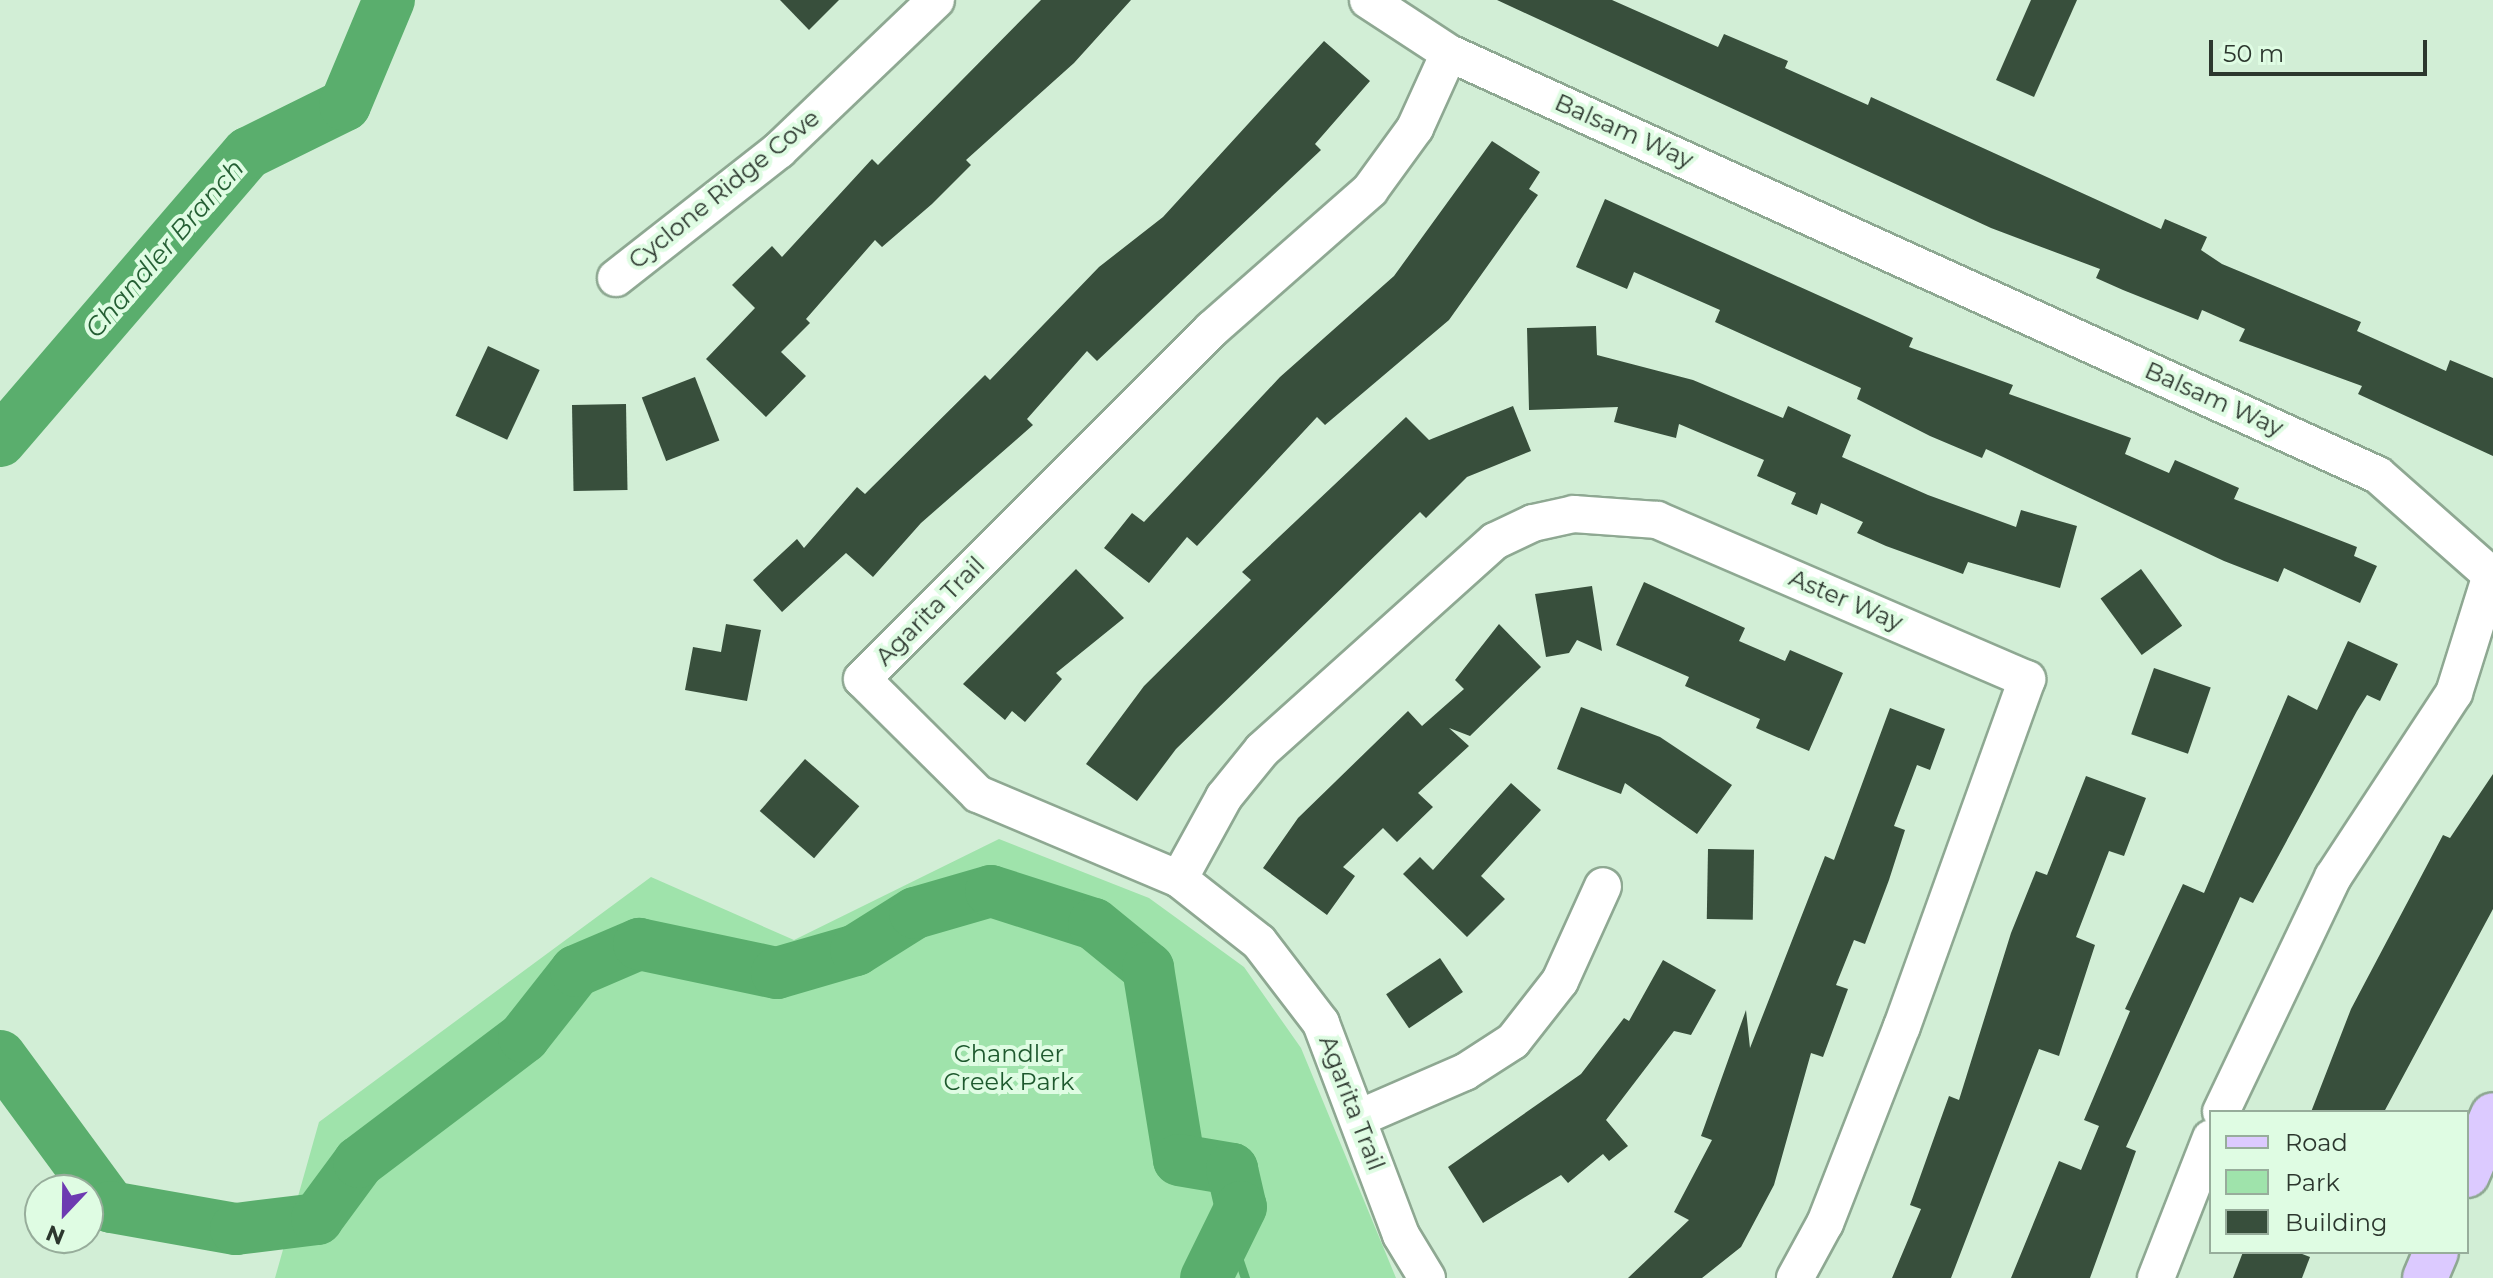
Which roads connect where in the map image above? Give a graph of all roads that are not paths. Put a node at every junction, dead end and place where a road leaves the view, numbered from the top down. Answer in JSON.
{"nodes":[{"id":1,"x":936,"y":0,"type":"edge"},
{"id":2,"x":1368,"y":0,"type":"edge"},
{"id":3,"x":1449,"y":53,"type":"junction"},
{"id":4,"x":616,"y":278,"type":"dead end"},
{"id":5,"x":1179,"y":879,"type":"junction"},
{"id":6,"x":1603,"y":886,"type":"dead end"},
{"id":7,"x":2222,"y":1110,"type":"edge"},
{"id":8,"x":2493,"y":1115,"type":"edge"},
{"id":9,"x":1359,"y":1118,"type":"junction"},
{"id":10,"x":2209,"y":1143,"type":"edge"},
{"id":11,"x":2469,"y":1170,"type":"edge"},
{"id":12,"x":2435,"y":1254,"type":"edge"},
{"id":13,"x":1427,"y":1278,"type":"edge"},
{"id":14,"x":1795,"y":1278,"type":"edge"},
{"id":15,"x":2156,"y":1278,"type":"edge"},
{"id":16,"x":2425,"y":1278,"type":"edge"}],
"edges":[{"from":1,"to":4,"type":"street","name":"Cyclone Ridge Cove"},
{"from":2,"to":3,"type":"street","name":"Balsam Way"},
{"from":3,"to":5,"type":"street","name":"Agarita Trail"},
{"from":3,"to":7,"type":"street","name":"Balsam Way"},
{"from":5,"to":9,"type":"street","name":"Agarita Trail"},
{"from":5,"to":14,"type":"street","name":"Aster Way"},
{"from":6,"to":9,"type":"street"},
{"from":8,"to":11,"type":"main road"},
{"from":9,"to":13,"type":"street","name":"Agarita Trail"},
{"from":10,"to":15,"type":"street"},
{"from":12,"to":16,"type":"main road"}]}
